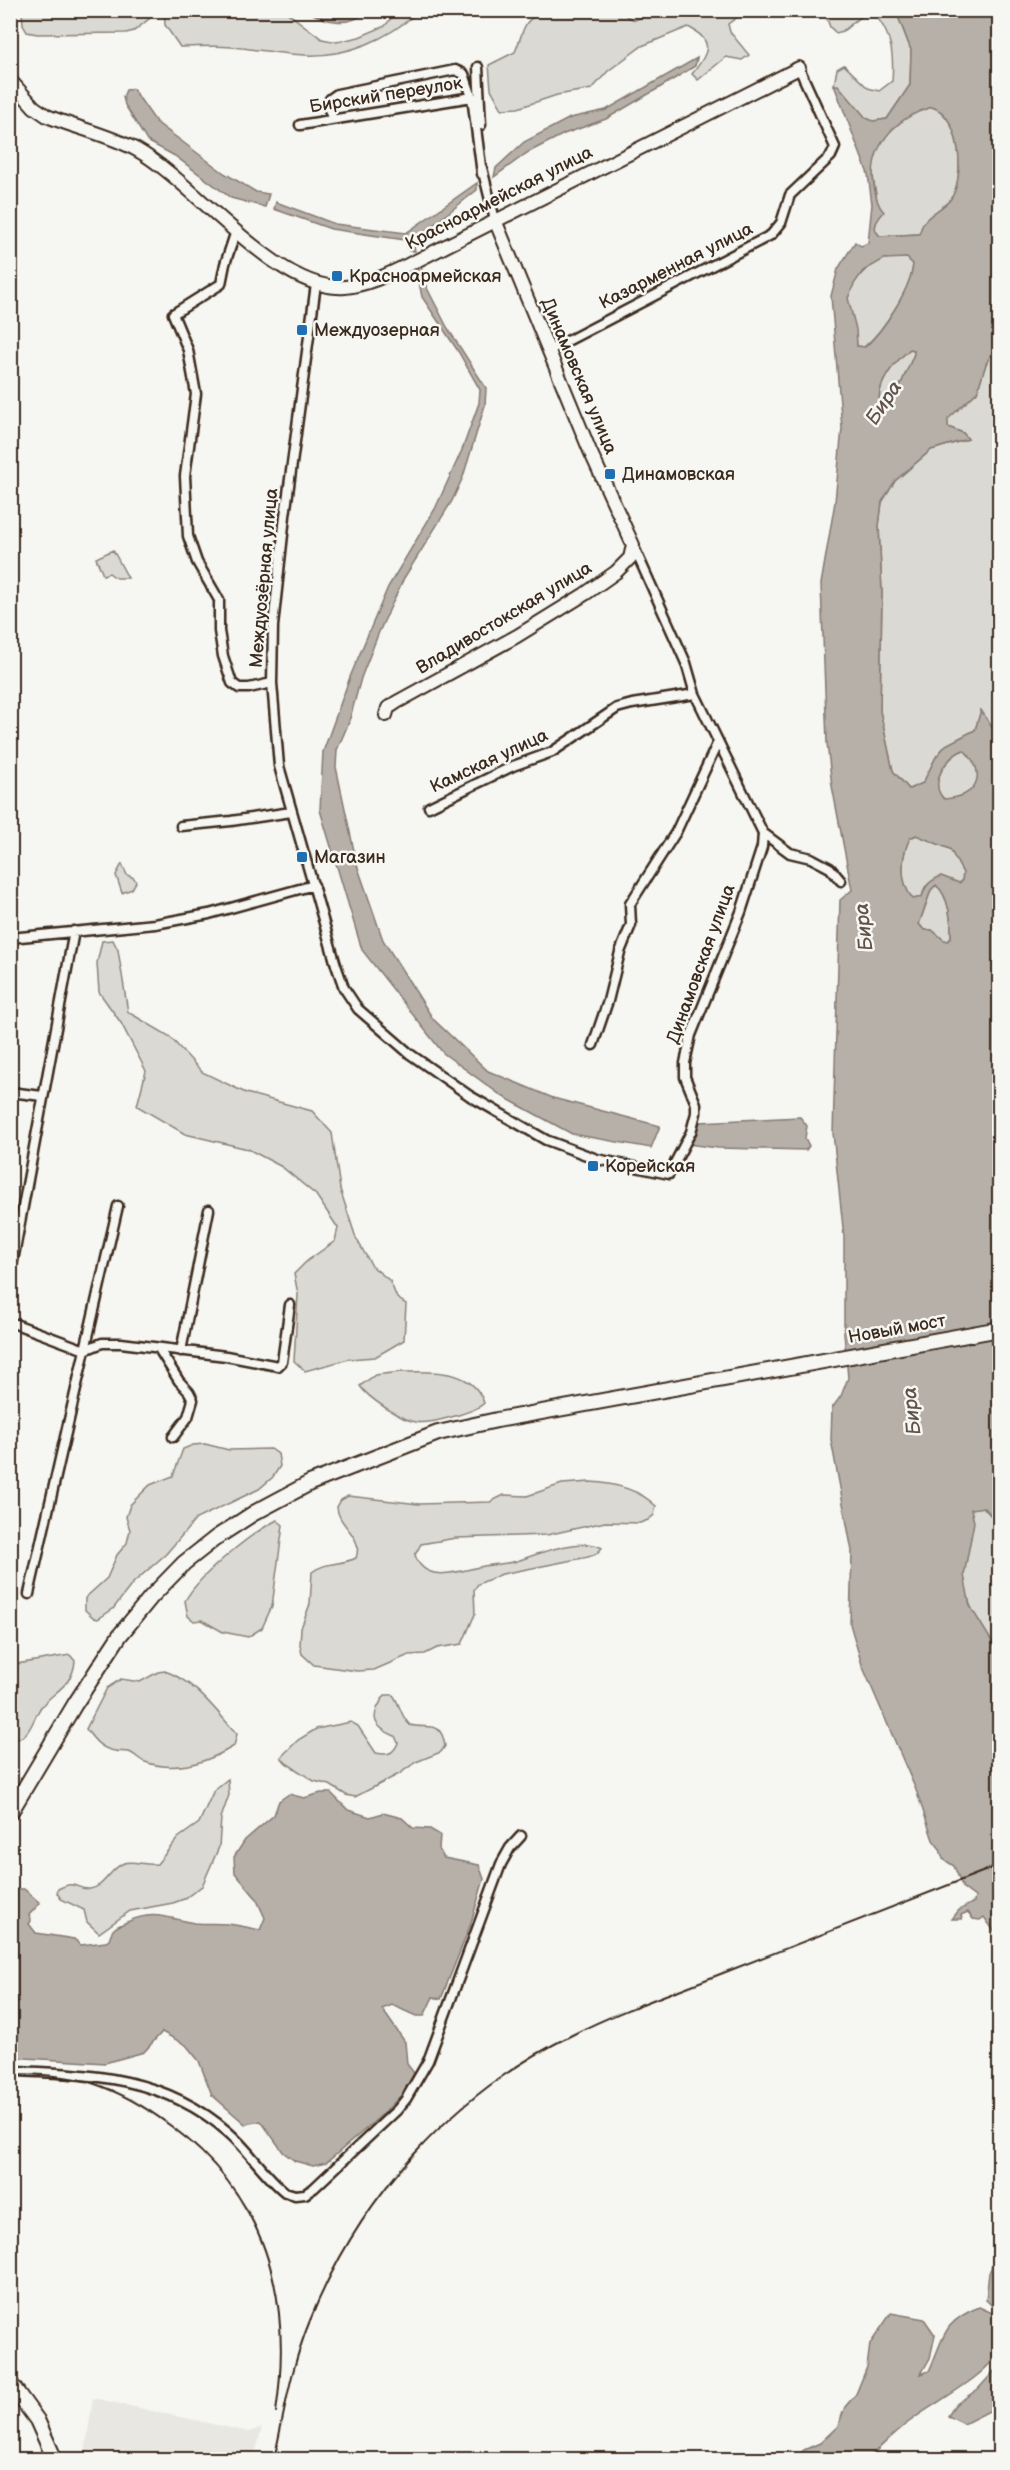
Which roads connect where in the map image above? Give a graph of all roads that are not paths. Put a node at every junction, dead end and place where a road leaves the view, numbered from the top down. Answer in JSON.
{"nodes":[{"id":1,"x":478,"y":67,"type":"dead end"},
{"id":2,"x":799,"y":68,"type":"joint"},
{"id":3,"x":10,"y":80,"type":"edge"},
{"id":4,"x":472,"y":97,"type":"junction"},
{"id":5,"x":332,"y":118,"type":"junction"},
{"id":6,"x":300,"y":125,"type":"dead end"},
{"id":7,"x":482,"y":174,"type":"junction"},
{"id":8,"x":495,"y":220,"type":"junction"},
{"id":9,"x":236,"y":231,"type":"junction"},
{"id":10,"x":316,"y":284,"type":"junction"},
{"id":11,"x":548,"y":351,"type":"junction"},
{"id":12,"x":633,"y":545,"type":"junction"},
{"id":13,"x":272,"y":683,"type":"junction"},
{"id":14,"x":695,"y":694,"type":"junction"},
{"id":15,"x":386,"y":715,"type":"dead end"},
{"id":16,"x":718,"y":742,"type":"junction"},
{"id":17,"x":429,"y":807,"type":"dead end"},
{"id":18,"x":291,"y":812,"type":"junction"},
{"id":19,"x":181,"y":826,"type":"dead end"},
{"id":20,"x":763,"y":834,"type":"junction"},
{"id":21,"x":841,"y":881,"type":"dead end"},
{"id":22,"x":314,"y":885,"type":"junction"},
{"id":23,"x":74,"y":932,"type":"junction"},
{"id":24,"x":10,"y":938,"type":"edge"},
{"id":25,"x":593,"y":1046,"type":"dead end"},
{"id":26,"x":10,"y":1092,"type":"edge"},
{"id":27,"x":42,"y":1096,"type":"junction"},
{"id":28,"x":669,"y":1174,"type":"joint"},
{"id":29,"x":118,"y":1206,"type":"dead end"},
{"id":30,"x":209,"y":1210,"type":"dead end"},
{"id":31,"x":10,"y":1277,"type":"edge"},
{"id":32,"x":290,"y":1305,"type":"dead end"},
{"id":33,"x":10,"y":1322,"type":"edge"},
{"id":34,"x":999,"y":1329,"type":"edge"},
{"id":35,"x":159,"y":1349,"type":"junction"},
{"id":36,"x":85,"y":1350,"type":"junction"},
{"id":37,"x":181,"y":1351,"type":"junction"},
{"id":38,"x":173,"y":1437,"type":"dead end"},
{"id":39,"x":29,"y":1594,"type":"dead end"},
{"id":40,"x":10,"y":1813,"type":"edge"},
{"id":41,"x":520,"y":1836,"type":"dead end"},
{"id":42,"x":10,"y":2071,"type":"edge"},
{"id":43,"x":10,"y":2383,"type":"edge"},
{"id":44,"x":44,"y":2431,"type":"junction"},
{"id":45,"x":49,"y":2460,"type":"edge"},
{"id":46,"x":55,"y":2460,"type":"edge"}],
"edges":[{"from":1,"to":7,"type":"street"},
{"from":2,"to":8,"type":"street","name":"Красноармейская улица"},
{"from":2,"to":11,"type":"street","name":"Казарменная улица"},
{"from":3,"to":9,"type":"street","name":"Красноармейская улица"},
{"from":4,"to":5,"type":"street","name":"Бирский переулок"},
{"from":4,"to":5,"type":"street"},
{"from":4,"to":7,"type":"street","name":"Бирский переулок"},
{"from":5,"to":6,"type":"street","name":"Бирский переулок"},
{"from":7,"to":8,"type":"street"},
{"from":8,"to":10,"type":"street","name":"Красноармейская улица"},
{"from":8,"to":11,"type":"street","name":"Динамовская улица"},
{"from":9,"to":10,"type":"street","name":"Красноармейская улица"},
{"from":9,"to":13,"type":"street"},
{"from":10,"to":13,"type":"street","name":"Междуозёрная улица"},
{"from":11,"to":12,"type":"street","name":"Динамовская улица"},
{"from":12,"to":14,"type":"street"},
{"from":12,"to":15,"type":"street","name":"Владивостокская улица"},
{"from":13,"to":18,"type":"street","name":"Междуозёрная улица"},
{"from":14,"to":16,"type":"street"},
{"from":14,"to":17,"type":"street","name":"Камская улица"},
{"from":16,"to":20,"type":"street"},
{"from":16,"to":25,"type":"street"},
{"from":18,"to":19,"type":"street"},
{"from":18,"to":22,"type":"street","name":"Междуозёрная улица"},
{"from":20,"to":21,"type":"street"},
{"from":20,"to":28,"type":"street","name":"Динамовская улица"},
{"from":22,"to":23,"type":"street"},
{"from":22,"to":28,"type":"street","name":"Междуозёрная улица"},
{"from":23,"to":24,"type":"street"},
{"from":23,"to":27,"type":"street"},
{"from":26,"to":27,"type":"street"},
{"from":27,"to":31,"type":"street"},
{"from":29,"to":36,"type":"street"},
{"from":30,"to":37,"type":"street"},
{"from":32,"to":37,"type":"street"},
{"from":33,"to":36,"type":"street"},
{"from":34,"to":40,"type":"main road","name":"Новый мост"},
{"from":35,"to":36,"type":"street"},
{"from":35,"to":37,"type":"street"},
{"from":35,"to":38,"type":"street"},
{"from":36,"to":39,"type":"street"},
{"from":41,"to":42,"type":"street"},
{"from":43,"to":44,"type":"main road"},
{"from":44,"to":45,"type":"main road"},
{"from":44,"to":46,"type":"main road"}]}
